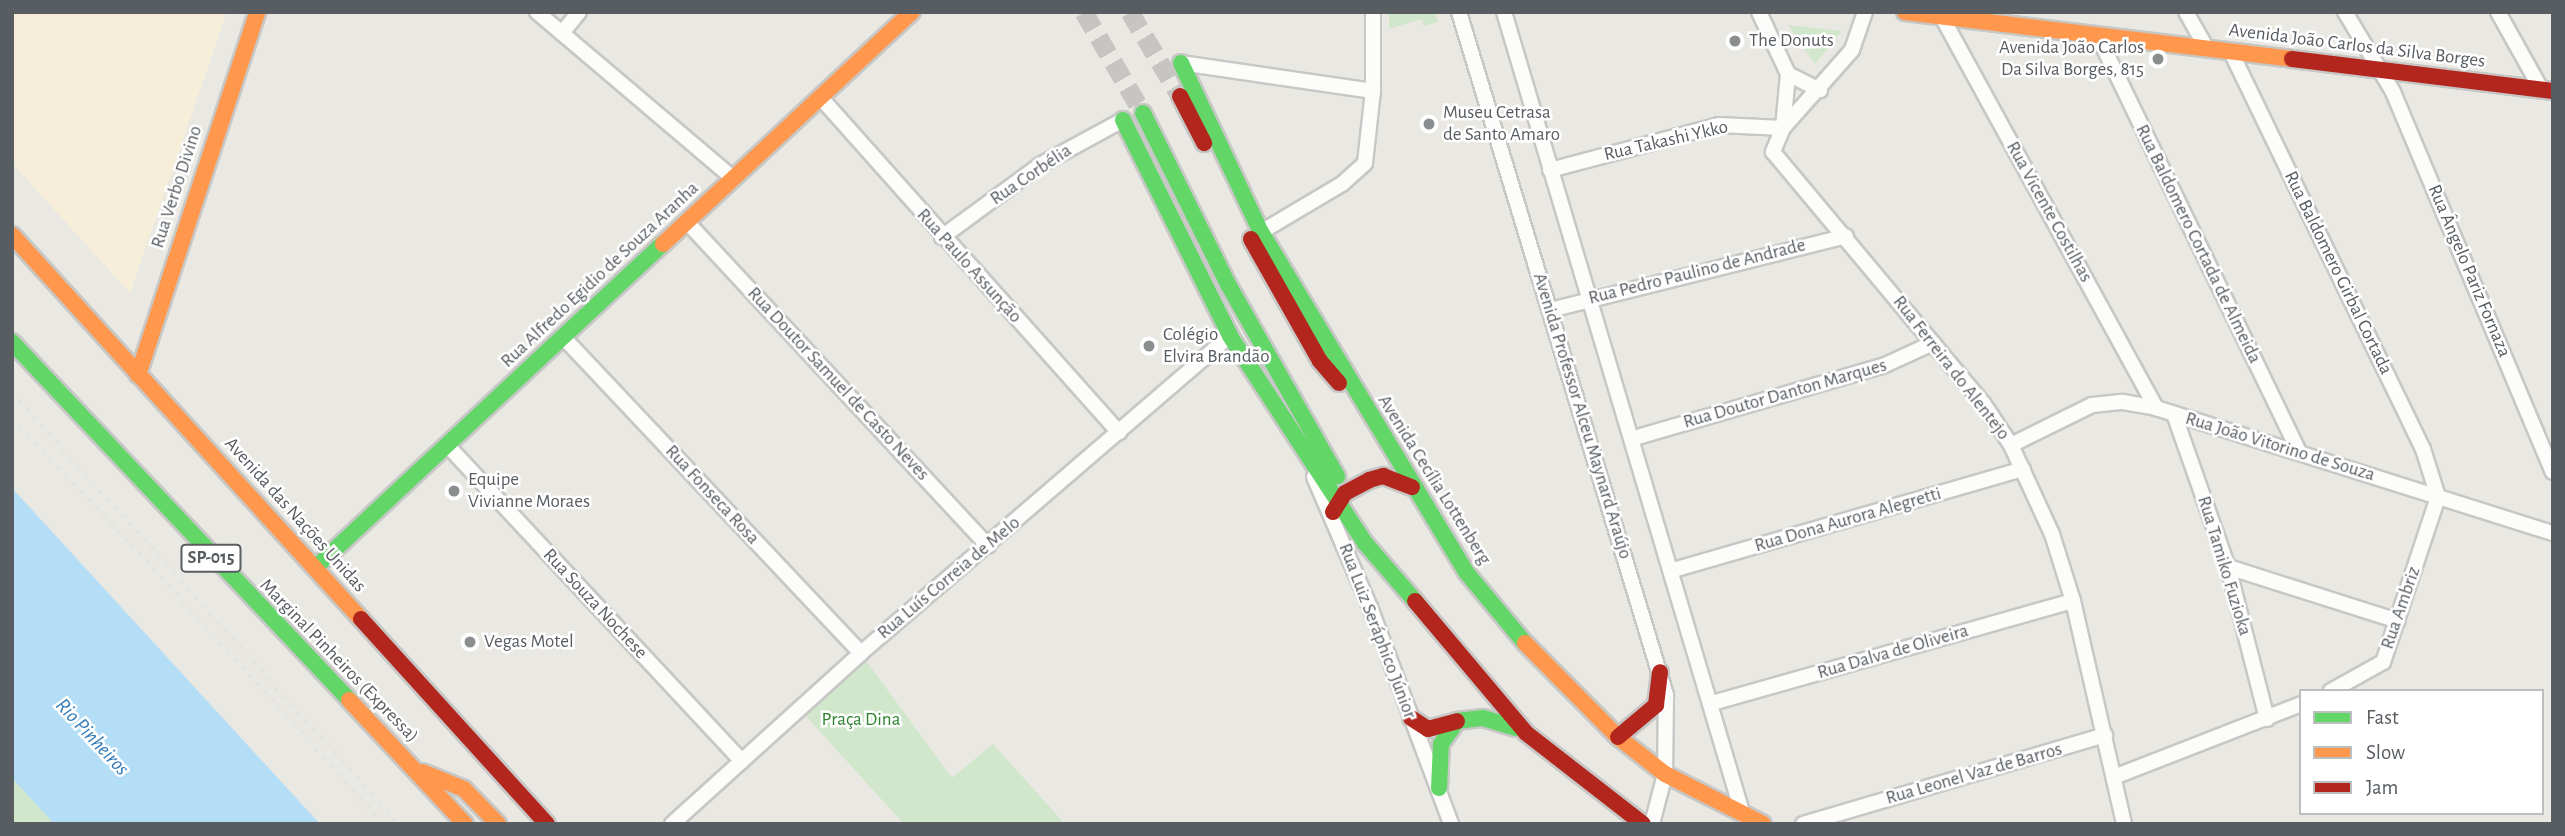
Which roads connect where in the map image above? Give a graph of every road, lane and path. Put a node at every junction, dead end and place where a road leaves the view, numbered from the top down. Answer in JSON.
{"nodes":[{"id":1,"x":257,"y":12,"type":"edge"},
{"id":2,"x":537,"y":12,"type":"edge"},
{"id":3,"x":579,"y":12,"type":"edge"},
{"id":4,"x":912,"y":12,"type":"edge"},
{"id":5,"x":1373,"y":12,"type":"edge"},
{"id":6,"x":1459,"y":12,"type":"edge"},
{"id":7,"x":1504,"y":12,"type":"edge"},
{"id":8,"x":1759,"y":12,"type":"edge"},
{"id":9,"x":1865,"y":12,"type":"edge"},
{"id":10,"x":1905,"y":12,"type":"edge"},
{"id":11,"x":2186,"y":12,"type":"edge"},
{"id":12,"x":2345,"y":12,"type":"edge"},
{"id":13,"x":2498,"y":12,"type":"edge"},
{"id":14,"x":1942,"y":17,"type":"junction"},
{"id":15,"x":2002,"y":19,"type":"edge"},
{"id":16,"x":562,"y":33,"type":"junction"},
{"id":17,"x":2098,"y":36,"type":"junction"},
{"id":18,"x":2207,"y":49,"type":"junction"},
{"id":19,"x":2231,"y":52,"type":"junction"},
{"id":20,"x":1181,"y":63,"type":"joint"},
{"id":21,"x":2382,"y":71,"type":"junction"},
{"id":22,"x":1788,"y":74,"type":"junction"},
{"id":23,"x":1820,"y":90,"type":"junction"},
{"id":24,"x":2547,"y":90,"type":"edge"},
{"id":25,"x":1373,"y":91,"type":"junction"},
{"id":26,"x":1181,"y":96,"type":"tunnel mouth"},
{"id":27,"x":821,"y":97,"type":"junction"},
{"id":28,"x":1143,"y":113,"type":"tunnel mouth"},
{"id":29,"x":1123,"y":120,"type":"joint"},
{"id":30,"x":1783,"y":128,"type":"junction"},
{"id":31,"x":1550,"y":170,"type":"junction"},
{"id":32,"x":734,"y":179,"type":"junction"},
{"id":33,"x":687,"y":222,"type":"junction"},
{"id":34,"x":1261,"y":232,"type":"junction"},
{"id":35,"x":12,"y":235,"type":"edge"},
{"id":36,"x":1846,"y":236,"type":"junction"},
{"id":37,"x":942,"y":237,"type":"junction"},
{"id":38,"x":1592,"y":298,"type":"junction"},
{"id":39,"x":1549,"y":310,"type":"junction"},
{"id":40,"x":1230,"y":336,"type":"junction"},
{"id":41,"x":564,"y":338,"type":"junction"},
{"id":42,"x":12,"y":342,"type":"edge"},
{"id":43,"x":1933,"y":343,"type":"junction"},
{"id":44,"x":138,"y":375,"type":"junction"},
{"id":45,"x":2156,"y":408,"type":"junction"},
{"id":46,"x":2174,"y":414,"type":"junction"},
{"id":47,"x":1368,"y":415,"type":"junction"},
{"id":48,"x":1119,"y":433,"type":"junction"},
{"id":49,"x":1634,"y":438,"type":"junction"},
{"id":50,"x":2011,"y":445,"type":"junction"},
{"id":51,"x":448,"y":446,"type":"junction"},
{"id":52,"x":2299,"y":452,"type":"junction"},
{"id":53,"x":2023,"y":469,"type":"junction"},
{"id":54,"x":2553,"y":472,"type":"edge"},
{"id":55,"x":1412,"y":487,"type":"junction"},
{"id":56,"x":2438,"y":497,"type":"junction"},
{"id":57,"x":1338,"y":503,"type":"junction"},
{"id":58,"x":2553,"y":533,"type":"edge"},
{"id":59,"x":988,"y":546,"type":"junction"},
{"id":60,"x":2228,"y":567,"type":"junction"},
{"id":61,"x":315,"y":568,"type":"junction"},
{"id":62,"x":1673,"y":570,"type":"junction"},
{"id":63,"x":2073,"y":601,"type":"junction"},
{"id":64,"x":2398,"y":621,"type":"junction"},
{"id":65,"x":861,"y":653,"type":"junction"},
{"id":66,"x":1660,"y":672,"type":"junction"},
{"id":67,"x":2335,"y":689,"type":"edge"},
{"id":68,"x":1712,"y":703,"type":"junction"},
{"id":69,"x":2299,"y":705,"type":"edge"},
{"id":70,"x":1411,"y":718,"type":"junction"},
{"id":71,"x":2267,"y":719,"type":"junction"},
{"id":72,"x":1457,"y":722,"type":"junction"},
{"id":73,"x":1526,"y":733,"type":"junction"},
{"id":74,"x":2105,"y":736,"type":"junction"},
{"id":75,"x":1618,"y":737,"type":"junction"},
{"id":76,"x":742,"y":761,"type":"junction"},
{"id":77,"x":415,"y":769,"type":"junction"},
{"id":78,"x":1665,"y":774,"type":"junction"},
{"id":79,"x":2114,"y":777,"type":"junction"},
{"id":80,"x":1439,"y":788,"type":"junction"},
{"id":81,"x":1743,"y":815,"type":"junction"},
{"id":82,"x":465,"y":824,"type":"edge"},
{"id":83,"x":498,"y":824,"type":"edge"},
{"id":84,"x":547,"y":824,"type":"edge"},
{"id":85,"x":672,"y":824,"type":"edge"},
{"id":86,"x":1451,"y":824,"type":"edge"},
{"id":87,"x":1643,"y":824,"type":"edge"},
{"id":88,"x":1652,"y":824,"type":"edge"},
{"id":89,"x":1763,"y":824,"type":"edge"},
{"id":90,"x":1803,"y":824,"type":"edge"},
{"id":91,"x":2124,"y":824,"type":"edge"}],
"edges":[{"from":1,"to":44,"type":"main road","name":"Rua Verbo Divino"},
{"from":2,"to":16,"type":"street"},
{"from":3,"to":16,"type":"street"},
{"from":4,"to":27,"type":"main road","name":"Rua Alfredo Egidio de Souza Aranha"},
{"from":5,"to":25,"type":"street"},
{"from":6,"to":39,"type":"street","name":"Avenida Professor Alceu Maynard Araújo"},
{"from":7,"to":31,"type":"street"},
{"from":8,"to":22,"type":"street"},
{"from":9,"to":23,"type":"street"},
{"from":10,"to":14,"type":"main road","name":"Avenida João Carlos da Silva Borges"},
{"from":11,"to":18,"type":"street"},
{"from":12,"to":21,"type":"street","name":"Rua Ângelo Pariz Fornaza"},
{"from":13,"to":24,"type":"street"},
{"from":14,"to":15,"type":"main road","name":"Avenida João Carlos da Silva Borges"},
{"from":14,"to":45,"type":"street","name":"Rua Vicente Costilhas"},
{"from":15,"to":17,"type":"main road","name":"Avenida João Carlos da Silva Borges"},
{"from":16,"to":32,"type":"street"},
{"from":17,"to":18,"type":"main road","name":"Avenida João Carlos da Silva Borges"},
{"from":17,"to":52,"type":"street","name":"Rua Baldomero Cortada de Almeida"},
{"from":18,"to":19,"type":"main road","name":"Avenida João Carlos da Silva Borges"},
{"from":19,"to":21,"type":"main road","name":"Avenida João Carlos da Silva Borges"},
{"from":19,"to":56,"type":"street","name":"Rua Baldomero Girbal Cortada"},
{"from":20,"to":25,"type":"street"},
{"from":20,"to":34,"type":"main road","name":"Avenida Cecília Lottenberg"},
{"from":21,"to":24,"type":"main road","name":"Avenida João Carlos da Silva Borges"},
{"from":21,"to":54,"type":"street","name":"Rua Ângelo Pariz Fornaza"},
{"from":22,"to":23,"type":"street"},
{"from":22,"to":30,"type":"street"},
{"from":23,"to":30,"type":"street"},
{"from":25,"to":34,"type":"street"},
{"from":26,"to":47,"type":"main road"},
{"from":27,"to":32,"type":"main road","name":"Rua Alfredo Egidio de Souza Aranha"},
{"from":27,"to":37,"type":"street","name":"Rua Paulo Assunção"},
{"from":28,"to":57,"type":"main road"},
{"from":29,"to":37,"type":"street","name":"Rua Corbélia"},
{"from":29,"to":40,"type":"main road"},
{"from":30,"to":31,"type":"street","name":"Rua Takashi Ykko"},
{"from":30,"to":36,"type":"street","name":"Rua Ferreira do Alentejo"},
{"from":31,"to":38,"type":"street"},
{"from":32,"to":33,"type":"main road","name":"Rua Alfredo Egidio de Souza Aranha"},
{"from":33,"to":41,"type":"main road","name":"Rua Alfredo Egidio de Souza Aranha"},
{"from":33,"to":59,"type":"street","name":"Rua Doutor Samuel de Casto Neves"},
{"from":34,"to":47,"type":"main road","name":"Avenida Cecília Lottenberg"},
{"from":35,"to":44,"type":"main road","name":"Avenida das Nações Unidas"},
{"from":36,"to":38,"type":"street","name":"Rua Pedro Paulino de Andrade"},
{"from":36,"to":43,"type":"street","name":"Rua Ferreira do Alentejo"},
{"from":37,"to":48,"type":"street","name":"Rua Paulo Assunção"},
{"from":38,"to":39,"type":"street","name":"Rua Pedro Paulino de Andrade"},
{"from":38,"to":49,"type":"street"},
{"from":39,"to":66,"type":"street","name":"Avenida Professor Alceu Maynard Araújo"},
{"from":40,"to":48,"type":"street","name":"Rua Luís Correia de Melo"},
{"from":40,"to":57,"type":"main road"},
{"from":41,"to":51,"type":"main road","name":"Rua Alfredo Egidio de Souza Aranha"},
{"from":41,"to":65,"type":"street","name":"Rua Fonseca Rosa"},
{"from":42,"to":77,"type":"main road","name":"Marginal Pinheiros (Expressa)","number":"SP-015"},
{"from":43,"to":49,"type":"street","name":"Rua Doutor Danton Marques"},
{"from":43,"to":50,"type":"street","name":"Rua Ferreira do Alentejo"},
{"from":44,"to":61,"type":"main road","name":"Avenida das Nações Unidas"},
{"from":45,"to":46,"type":"street","name":"Rua João Vitorino de Souza"},
{"from":45,"to":50,"type":"street","name":"Rua João Vitorino de Souza"},
{"from":46,"to":52,"type":"street","name":"Rua João Vitorino de Souza"},
{"from":46,"to":60,"type":"street","name":"Rua Tamiko Fuzioka"},
{"from":47,"to":55,"type":"main road","name":"Avenida Cecília Lottenberg"},
{"from":48,"to":59,"type":"street","name":"Rua Luís Correia de Melo"},
{"from":49,"to":62,"type":"street"},
{"from":50,"to":53,"type":"street","name":"Rua Ferreira do Alentejo"},
{"from":51,"to":61,"type":"main road","name":"Rua Alfredo Egidio de Souza Aranha"},
{"from":51,"to":76,"type":"street","name":"Rua Souza Nochese"},
{"from":52,"to":56,"type":"street","name":"Rua João Vitorino de Souza"},
{"from":53,"to":62,"type":"street","name":"Rua Dona Aurora Alegretti"},
{"from":53,"to":63,"type":"street","name":"Rua Ferreira do Alentejo"},
{"from":55,"to":57,"type":"main road"},
{"from":55,"to":75,"type":"main road","name":"Avenida Cecília Lottenberg"},
{"from":56,"to":58,"type":"street","name":"Rua João Vitorino de Souza"},
{"from":56,"to":64,"type":"street","name":"Rua Ambriz"},
{"from":57,"to":70,"type":"street","name":"Rua Luiz Seráphico Júnior"},
{"from":57,"to":73,"type":"main road"},
{"from":59,"to":65,"type":"street","name":"Rua Luís Correia de Melo"},
{"from":60,"to":64,"type":"street"},
{"from":60,"to":71,"type":"street","name":"Rua Tamiko Fuzioka"},
{"from":61,"to":84,"type":"main road","name":"Avenida das Nações Unidas"},
{"from":62,"to":68,"type":"street"},
{"from":63,"to":68,"type":"street","name":"Rua Dalva de Oliveira"},
{"from":63,"to":74,"type":"street","name":"Rua Ferreira do Alentejo"},
{"from":64,"to":67,"type":"street","name":"Rua Ambriz"},
{"from":65,"to":76,"type":"street","name":"Rua Luís Correia de Melo"},
{"from":66,"to":75,"type":"main road"},
{"from":66,"to":78,"type":"street","name":"Avenida Professor Alceu Maynard Araújo"},
{"from":68,"to":81,"type":"street"},
{"from":69,"to":71,"type":"street"},
{"from":70,"to":72,"type":"main road"},
{"from":70,"to":80,"type":"street","name":"Rua Luiz Seráphico Júnior"},
{"from":71,"to":79,"type":"street"},
{"from":72,"to":73,"type":"main road"},
{"from":72,"to":80,"type":"main road"},
{"from":73,"to":87,"type":"main road"},
{"from":74,"to":79,"type":"street","name":"Rua Ferreira do Alentejo"},
{"from":74,"to":90,"type":"street","name":"Rua Leonel Vaz de Barros"},
{"from":75,"to":78,"type":"main road","name":"Avenida Cecília Lottenberg"},
{"from":76,"to":85,"type":"street","name":"Rua Luís Correia de Melo"},
{"from":77,"to":82,"type":"main road","name":"Marginal Pinheiros (Expressa)","number":"SP-015"},
{"from":77,"to":83,"type":"main road"},
{"from":78,"to":81,"type":"main road","name":"Avenida Cecília Lottenberg"},
{"from":78,"to":88,"type":"street","name":"Avenida Professor Alceu Maynard Araújo"},
{"from":79,"to":91,"type":"street","name":"Rua Ferreira do Alentejo"},
{"from":80,"to":86,"type":"street","name":"Rua Luiz Seráphico Júnior"},
{"from":81,"to":89,"type":"main road","name":"Avenida Cecília Lottenberg"}]}
